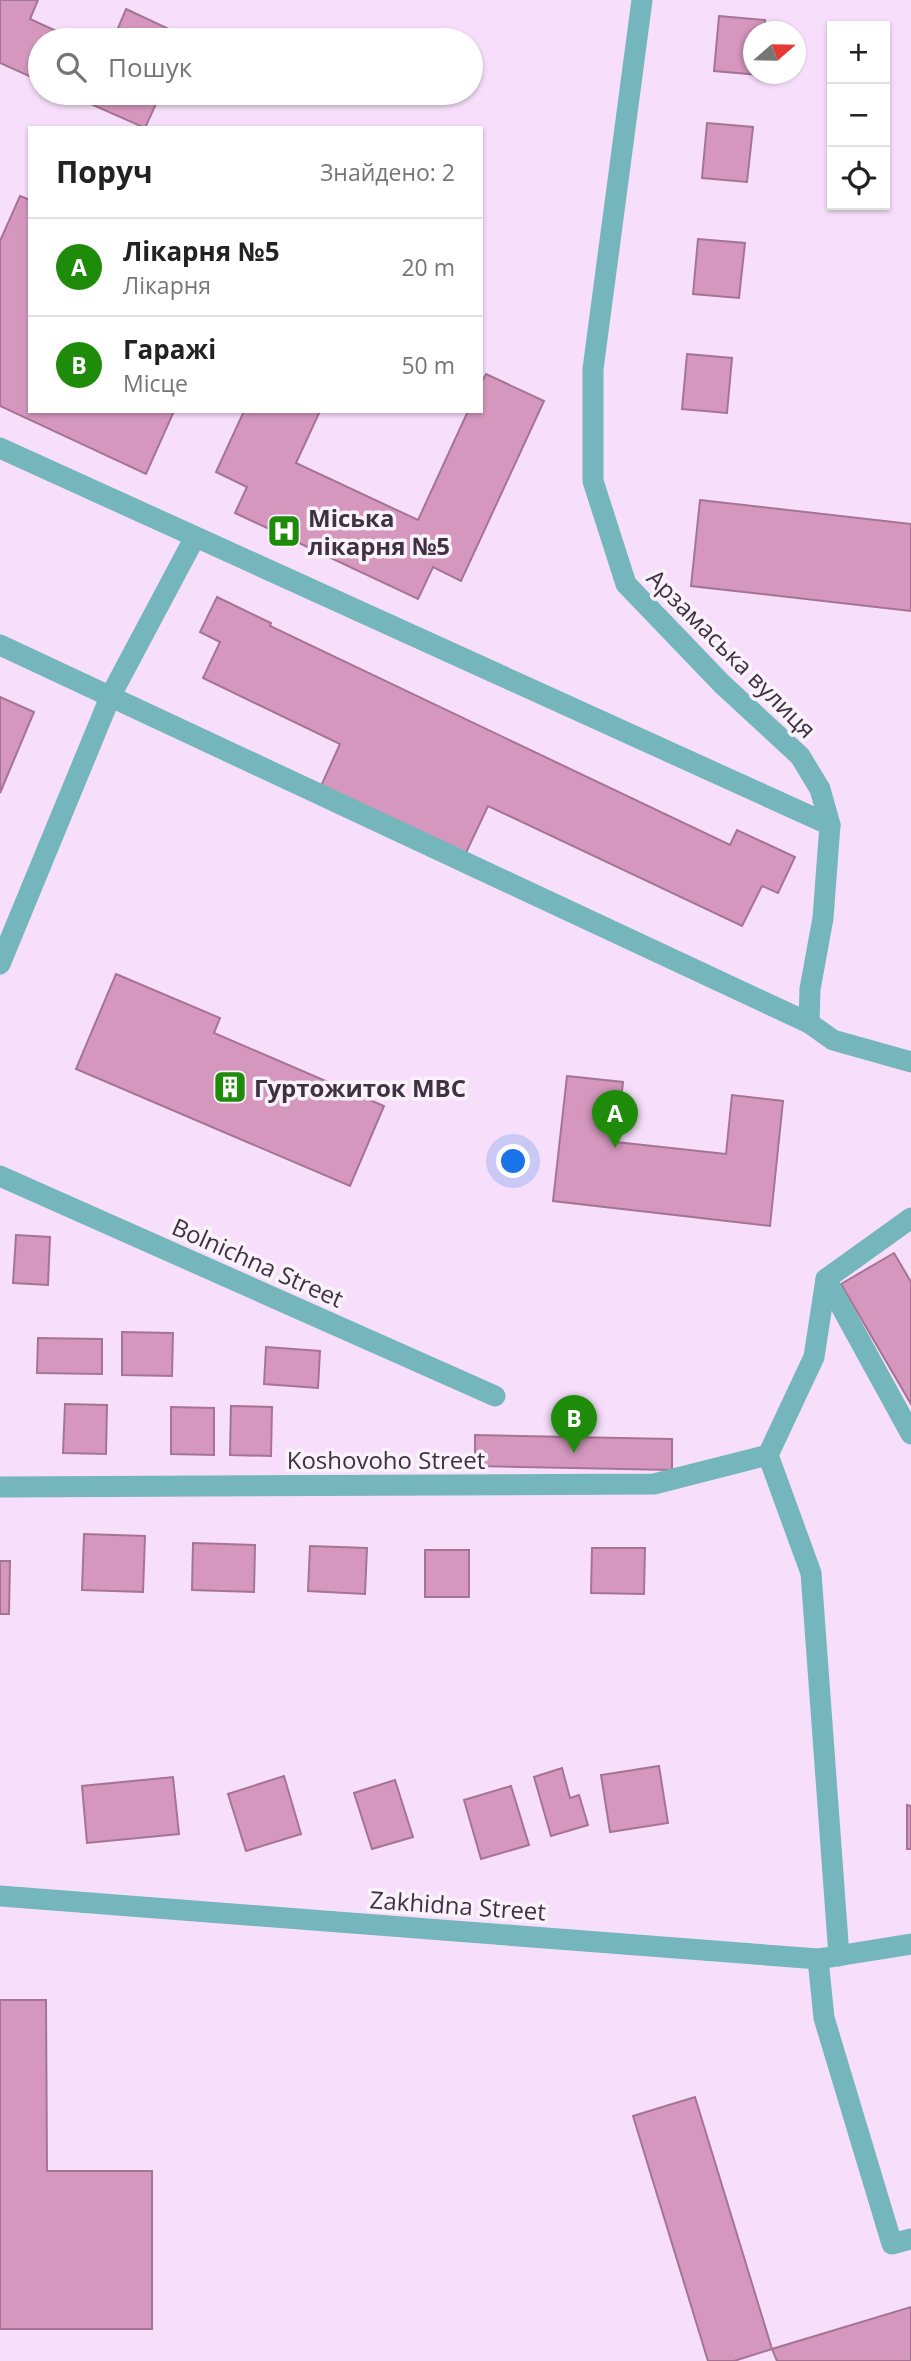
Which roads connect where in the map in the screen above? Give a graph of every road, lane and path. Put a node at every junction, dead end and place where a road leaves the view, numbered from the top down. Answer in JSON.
{"nodes":[{"id":1,"x":642,"y":0,"type":"edge"},
{"id":2,"x":0,"y":448,"type":"edge"},
{"id":3,"x":195,"y":537,"type":"junction"},
{"id":4,"x":0,"y":645,"type":"edge"},
{"id":5,"x":111,"y":695,"type":"junction"},
{"id":6,"x":830,"y":825,"type":"junction"},
{"id":7,"x":0,"y":964,"type":"edge"},
{"id":8,"x":810,"y":1023,"type":"junction"},
{"id":9,"x":911,"y":1062,"type":"edge"},
{"id":10,"x":0,"y":1176,"type":"edge"},
{"id":11,"x":911,"y":1218,"type":"edge"},
{"id":12,"x":826,"y":1279,"type":"junction"},
{"id":13,"x":495,"y":1396,"type":"dead end"},
{"id":14,"x":911,"y":1434,"type":"edge"},
{"id":15,"x":768,"y":1455,"type":"junction"},
{"id":16,"x":0,"y":1487,"type":"edge"},
{"id":17,"x":0,"y":1896,"type":"edge"},
{"id":18,"x":911,"y":1944,"type":"edge"},
{"id":19,"x":829,"y":1958,"type":"junction"},
{"id":20,"x":911,"y":2239,"type":"edge"}],
"edges":[{"from":1,"to":6,"type":"street","name":"Арзамаська вулиця"},
{"from":2,"to":3,"type":"street"},
{"from":3,"to":5,"type":"street"},
{"from":3,"to":6,"type":"street"},
{"from":4,"to":5,"type":"street"},
{"from":5,"to":7,"type":"street"},
{"from":5,"to":8,"type":"street"},
{"from":6,"to":8,"type":"street","name":"Арзамаська вулиця"},
{"from":8,"to":9,"type":"street"},
{"from":10,"to":13,"type":"street","name":"Bolnichna Street"},
{"from":11,"to":12,"type":"street"},
{"from":12,"to":14,"type":"street"},
{"from":12,"to":15,"type":"street"},
{"from":15,"to":16,"type":"street","name":"Koshovoho Street"},
{"from":15,"to":19,"type":"street"},
{"from":17,"to":19,"type":"street","name":"Zakhidna Street"},
{"from":18,"to":19,"type":"street","name":"Zakhidna Street"},
{"from":19,"to":20,"type":"street"}]}
